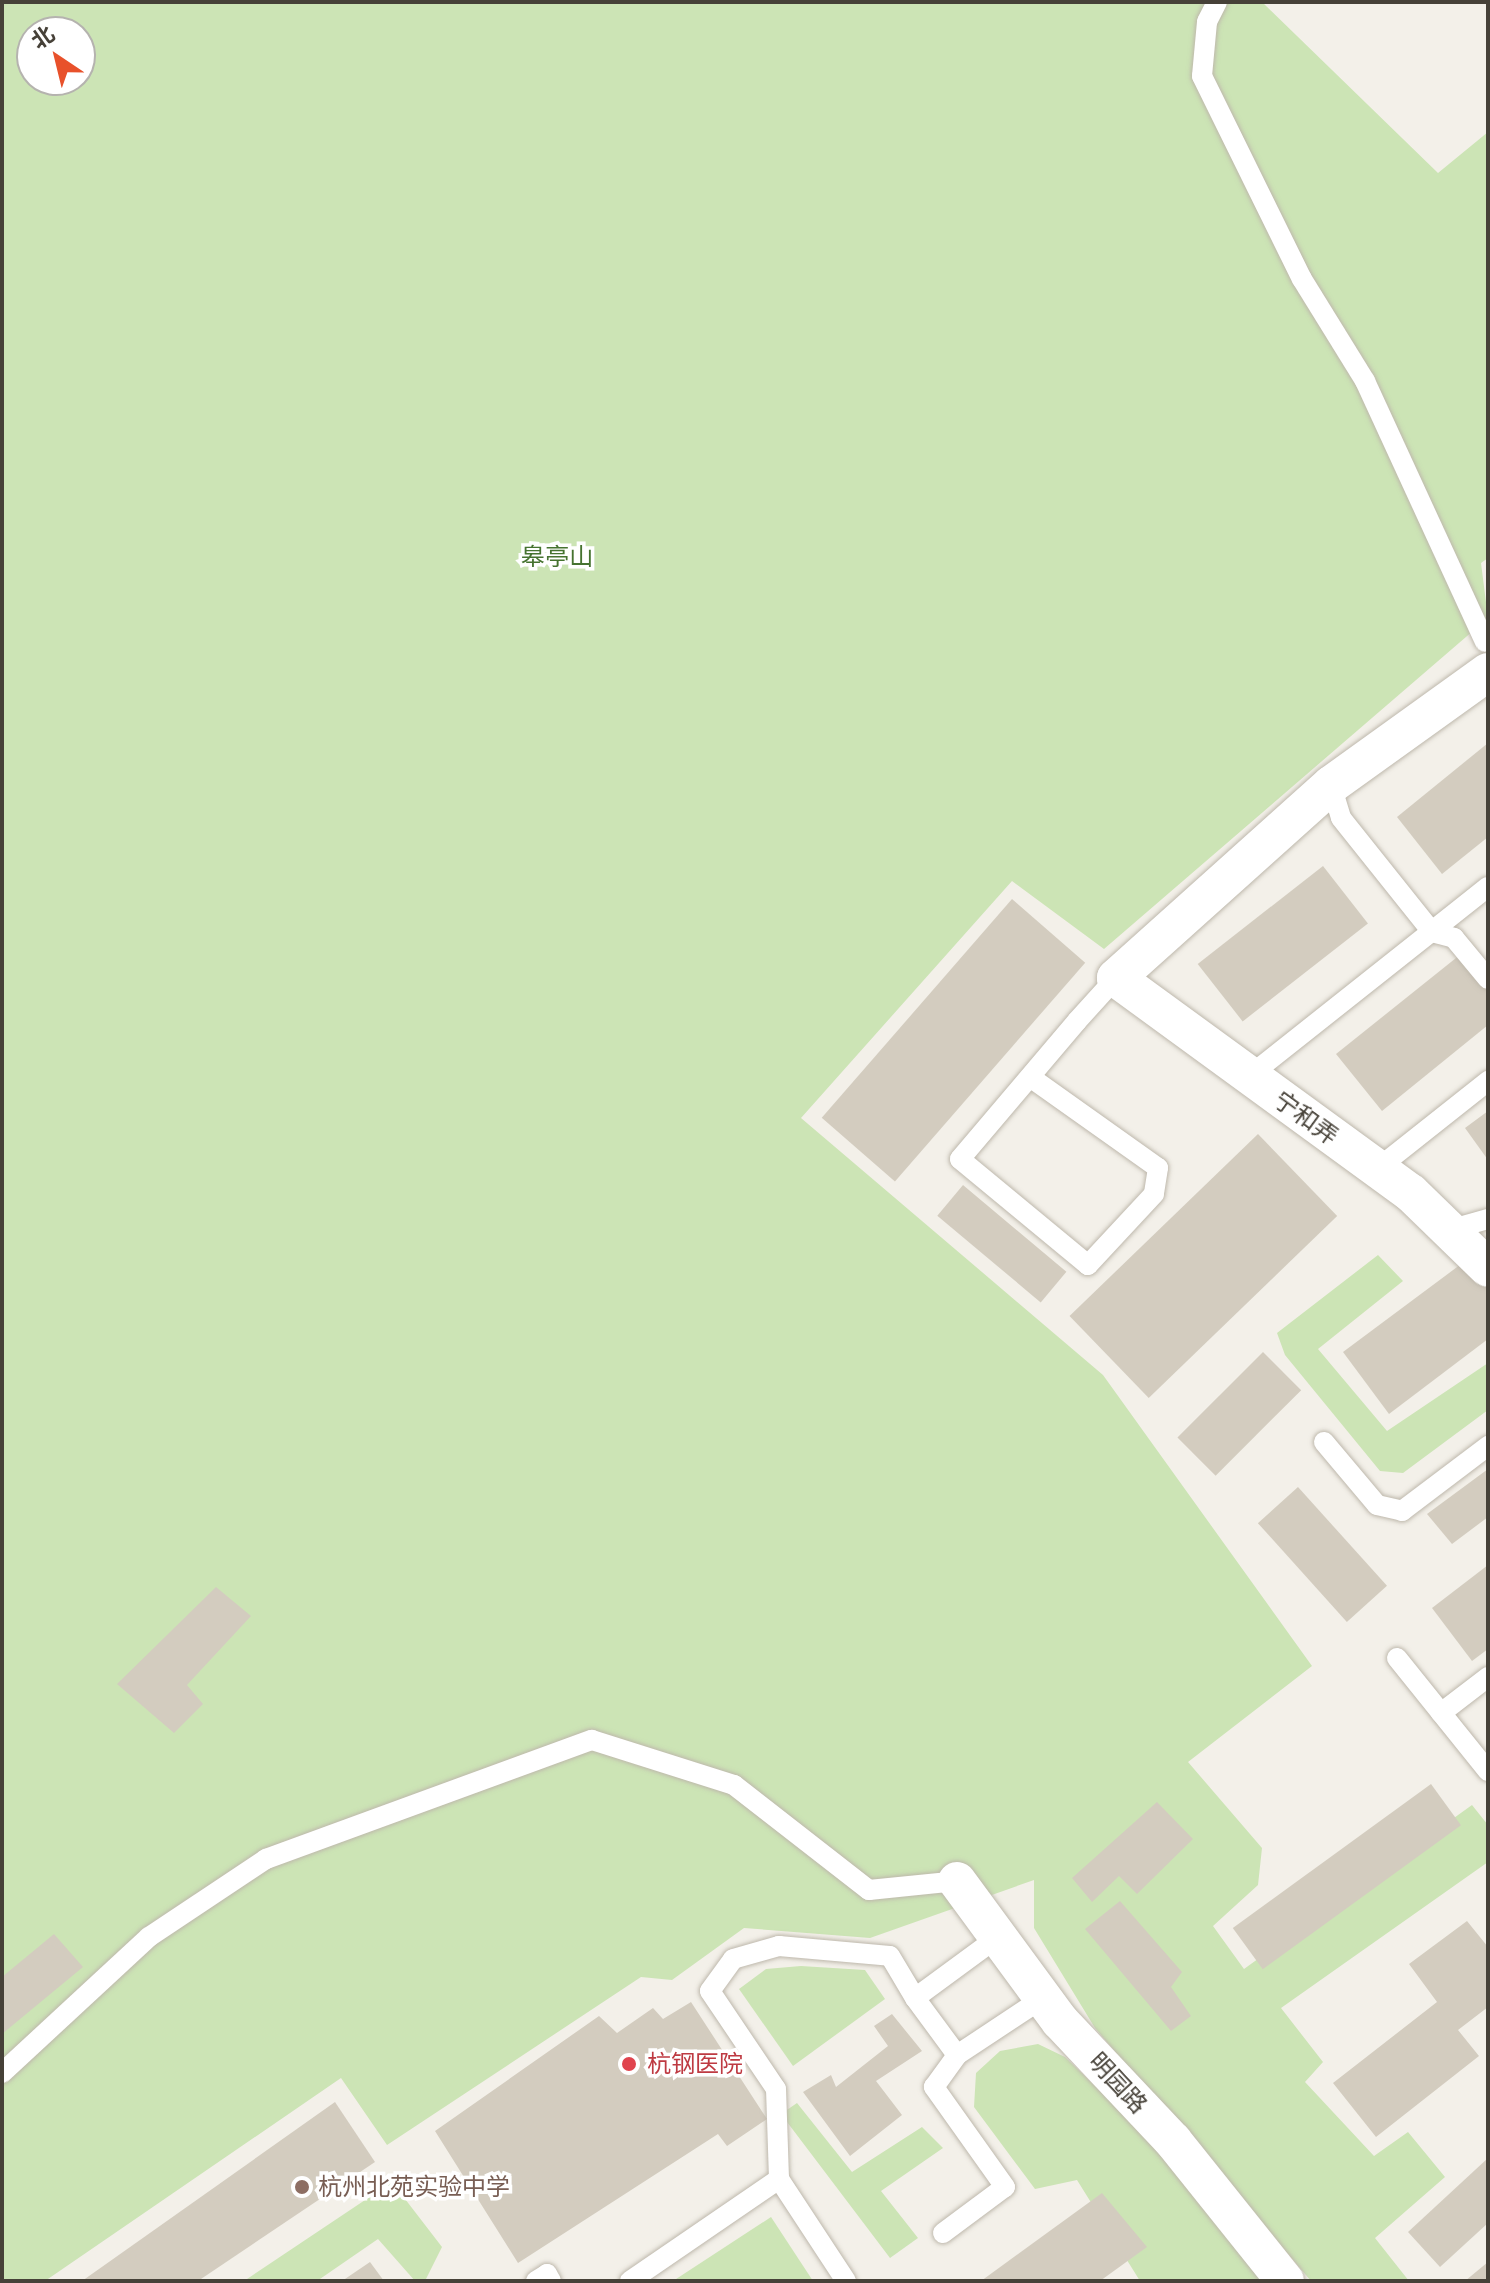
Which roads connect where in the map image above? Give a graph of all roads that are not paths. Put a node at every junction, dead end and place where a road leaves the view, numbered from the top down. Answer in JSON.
{"nodes":[{"id":1,"x":1217,"y":2,"type":"edge"},
{"id":2,"x":1487,"y":654,"type":"edge"},
{"id":3,"x":1331,"y":785,"type":"junction"},
{"id":4,"x":1488,"y":887,"type":"edge"},
{"id":5,"x":1432,"y":932,"type":"junction"},
{"id":6,"x":1116,"y":978,"type":"junction"},
{"id":7,"x":1488,"y":979,"type":"edge"},
{"id":8,"x":1030,"y":1077,"type":"junction"},
{"id":9,"x":1248,"y":1077,"type":"junction"},
{"id":10,"x":1488,"y":1081,"type":"edge"},
{"id":11,"x":1377,"y":1169,"type":"junction"},
{"id":12,"x":1488,"y":1219,"type":"edge"},
{"id":13,"x":1449,"y":1230,"type":"junction"},
{"id":14,"x":1488,"y":1268,"type":"edge"},
{"id":15,"x":1324,"y":1442,"type":"dead end"},
{"id":16,"x":1488,"y":1446,"type":"edge"},
{"id":17,"x":1397,"y":1658,"type":"dead end"},
{"id":18,"x":1488,"y":1677,"type":"edge"},
{"id":19,"x":1441,"y":1713,"type":"junction"},
{"id":20,"x":1488,"y":1771,"type":"edge"},
{"id":21,"x":957,"y":1881,"type":"joint"},
{"id":22,"x":998,"y":1937,"type":"junction"},
{"id":23,"x":915,"y":1998,"type":"junction"},
{"id":24,"x":1043,"y":1998,"type":"junction"},
{"id":25,"x":957,"y":2055,"type":"junction"},
{"id":26,"x":2,"y":2073,"type":"edge"},
{"id":27,"x":779,"y":2179,"type":"junction"},
{"id":28,"x":943,"y":2233,"type":"dead end"},
{"id":29,"x":536,"y":2281,"type":"edge"},
{"id":30,"x":551,"y":2281,"type":"edge"},
{"id":31,"x":630,"y":2281,"type":"edge"},
{"id":32,"x":846,"y":2281,"type":"edge"},
{"id":33,"x":1285,"y":2281,"type":"edge"}],
"edges":[{"from":1,"to":2,"type":"lane"},
{"from":2,"to":3,"type":"street"},
{"from":3,"to":5,"type":"lane"},
{"from":3,"to":6,"type":"street"},
{"from":4,"to":5,"type":"lane"},
{"from":5,"to":7,"type":"lane"},
{"from":5,"to":9,"type":"lane"},
{"from":6,"to":8,"type":"lane"},
{"from":6,"to":9,"type":"street","name":"宁和弄"},
{"from":8,"to":8,"type":"lane"},
{"from":9,"to":11,"type":"street","name":"宁和弄"},
{"from":10,"to":11,"type":"lane"},
{"from":11,"to":13,"type":"street","name":"宁和弄"},
{"from":12,"to":13,"type":"lane"},
{"from":13,"to":14,"type":"street","name":"宁和弄"},
{"from":15,"to":16,"type":"lane"},
{"from":17,"to":19,"type":"lane"},
{"from":18,"to":19,"type":"lane"},
{"from":19,"to":20,"type":"lane"},
{"from":21,"to":22,"type":"street","name":"明园路"},
{"from":21,"to":26,"type":"lane"},
{"from":22,"to":23,"type":"lane"},
{"from":22,"to":24,"type":"street","name":"明园路"},
{"from":23,"to":25,"type":"lane"},
{"from":23,"to":27,"type":"lane"},
{"from":24,"to":25,"type":"lane"},
{"from":24,"to":33,"type":"street","name":"明园路"},
{"from":25,"to":28,"type":"lane"},
{"from":27,"to":31,"type":"lane"},
{"from":27,"to":32,"type":"lane"},
{"from":29,"to":30,"type":"lane"}]}
